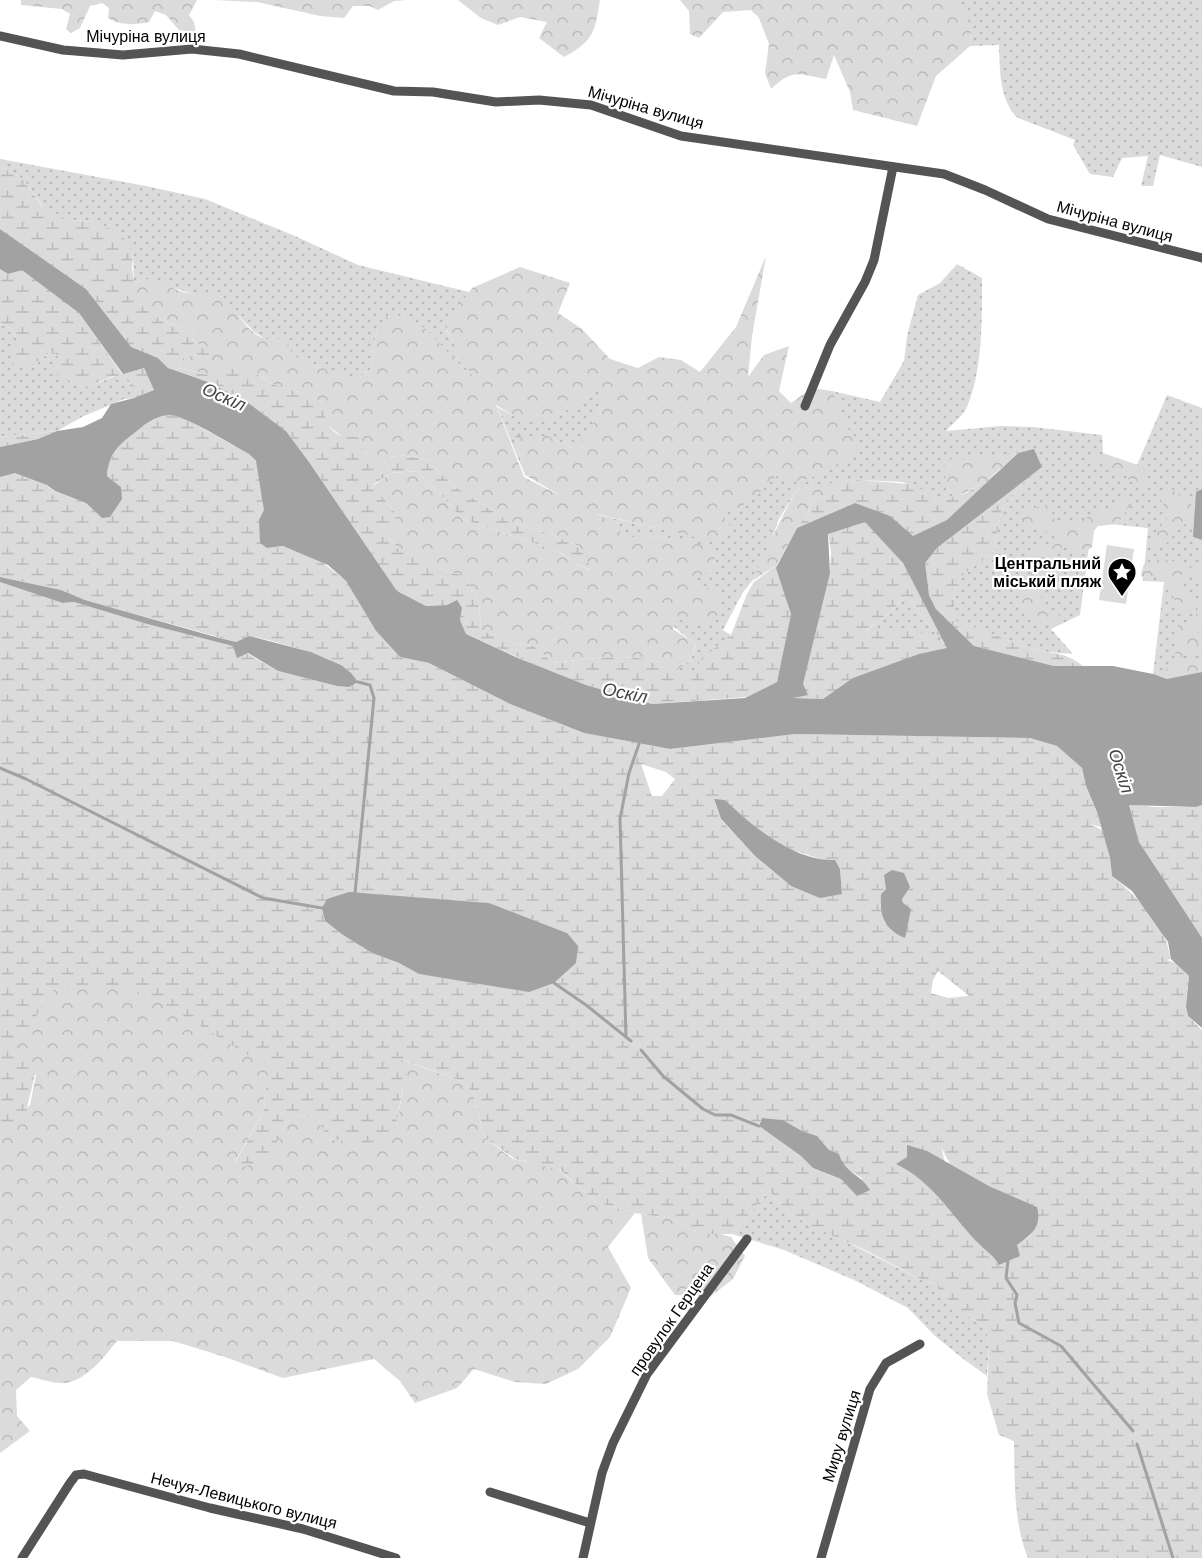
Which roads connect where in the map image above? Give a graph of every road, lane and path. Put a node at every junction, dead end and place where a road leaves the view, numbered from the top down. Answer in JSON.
{"nodes":[{"id":1,"x":0,"y":36,"type":"edge"},
{"id":2,"x":893,"y":167,"type":"junction"},
{"id":3,"x":1202,"y":258,"type":"edge"},
{"id":4,"x":805,"y":406,"type":"dead end"},
{"id":5,"x":747,"y":1239,"type":"dead end"},
{"id":6,"x":920,"y":1344,"type":"dead end"},
{"id":7,"x":490,"y":1492,"type":"dead end"},
{"id":8,"x":590,"y":1523,"type":"junction"},
{"id":9,"x":22,"y":1558,"type":"edge"},
{"id":10,"x":396,"y":1558,"type":"edge"},
{"id":11,"x":583,"y":1558,"type":"edge"},
{"id":12,"x":821,"y":1558,"type":"edge"}],
"edges":[{"from":1,"to":2,"type":"street","name":"Мічуріна вулиця"},
{"from":2,"to":3,"type":"street","name":"Мічуріна вулиця"},
{"from":2,"to":4,"type":"street"},
{"from":5,"to":8,"type":"street","name":"провулок Герцена"},
{"from":6,"to":12,"type":"street","name":"Миру вулиця"},
{"from":7,"to":8,"type":"street"},
{"from":8,"to":11,"type":"street","name":"провулок Герцена"},
{"from":9,"to":10,"type":"street","name":"Нечуя-Левицького вулиця"}]}
